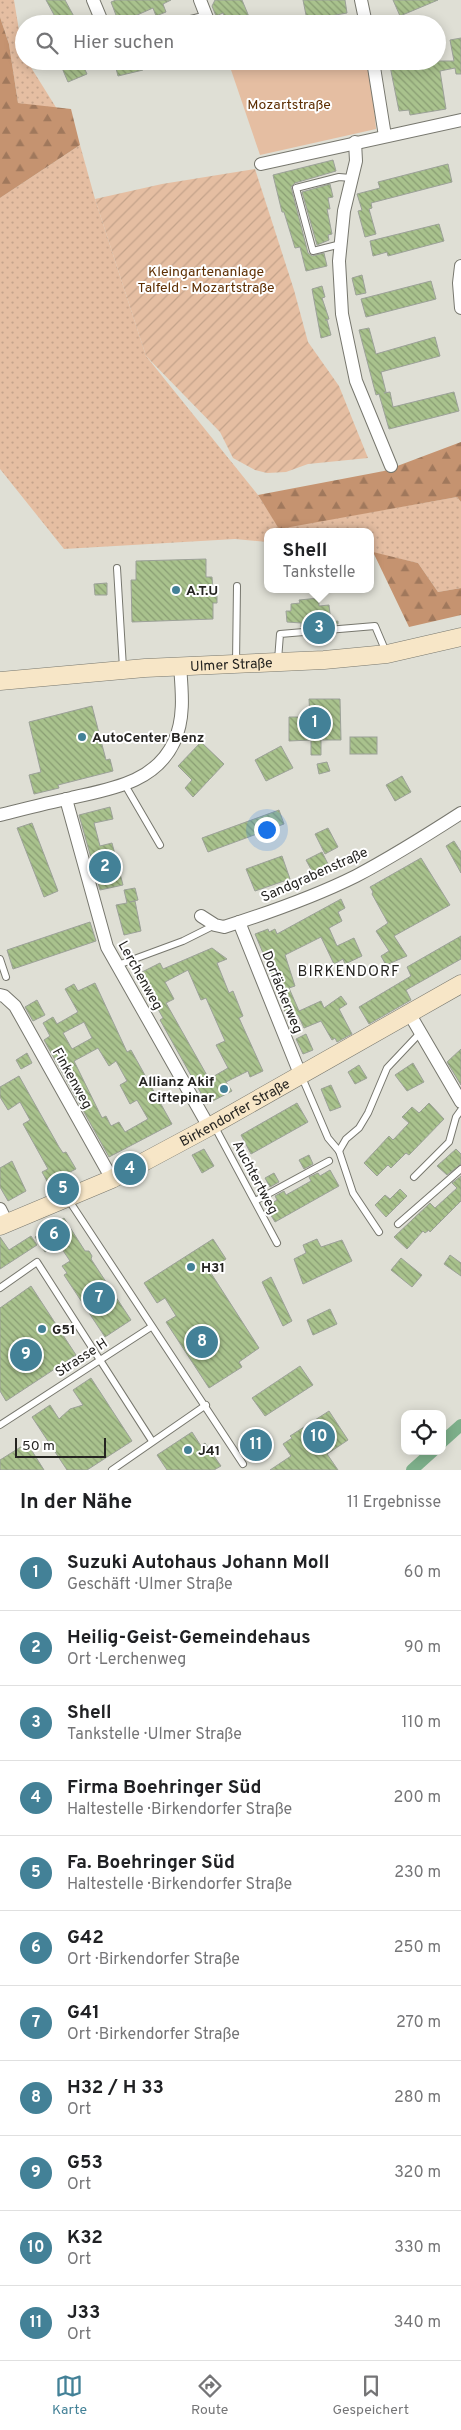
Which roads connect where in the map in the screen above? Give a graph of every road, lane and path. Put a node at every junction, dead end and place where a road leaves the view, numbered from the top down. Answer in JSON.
{"nodes":[{"id":1,"x":93,"y":0,"type":"edge"},
{"id":2,"x":200,"y":0,"type":"edge"},
{"id":3,"x":361,"y":0,"type":"edge"},
{"id":4,"x":99,"y":15,"type":"edge"},
{"id":5,"x":207,"y":15,"type":"edge"},
{"id":6,"x":364,"y":15,"type":"edge"},
{"id":7,"x":375,"y":70,"type":"edge"},
{"id":8,"x":461,"y":120,"type":"edge"},
{"id":9,"x":385,"y":136,"type":"junction"},
{"id":10,"x":355,"y":142,"type":"junction"},
{"id":11,"x":261,"y":164,"type":"dead end"},
{"id":12,"x":351,"y":178,"type":"junction"},
{"id":13,"x":341,"y":244,"type":"junction"},
{"id":14,"x":461,"y":266,"type":"edge"},
{"id":15,"x":461,"y":308,"type":"edge"},
{"id":16,"x":391,"y":466,"type":"dead end"},
{"id":17,"x":117,"y":568,"type":"dead end"},
{"id":18,"x":237,"y":586,"type":"dead end"},
{"id":19,"x":461,"y":637,"type":"edge"},
{"id":20,"x":387,"y":654,"type":"junction"},
{"id":21,"x":278,"y":663,"type":"junction"},
{"id":22,"x":236,"y":664,"type":"junction"},
{"id":23,"x":180,"y":666,"type":"junction"},
{"id":24,"x":123,"y":670,"type":"junction"},
{"id":25,"x":0,"y":682,"type":"edge"},
{"id":26,"x":125,"y":785,"type":"junction"},
{"id":27,"x":66,"y":799,"type":"junction"},
{"id":28,"x":461,"y":813,"type":"edge"},
{"id":29,"x":0,"y":814,"type":"edge"},
{"id":30,"x":160,"y":845,"type":"dead end"},
{"id":31,"x":201,"y":916,"type":"dead end"},
{"id":32,"x":239,"y":922,"type":"junction"},
{"id":33,"x":215,"y":925,"type":"junction"},
{"id":34,"x":0,"y":959,"type":"edge"},
{"id":35,"x":118,"y":965,"type":"junction"},
{"id":36,"x":6,"y":976,"type":"dead end"},
{"id":37,"x":461,"y":984,"type":"edge"},
{"id":38,"x":2,"y":996,"type":"edge"},
{"id":39,"x":410,"y":1013,"type":"junction"},
{"id":40,"x":420,"y":1033,"type":"junction"},
{"id":41,"x":300,"y":1074,"type":"junction"},
{"id":42,"x":461,"y":1102,"type":"edge"},
{"id":43,"x":461,"y":1110,"type":"edge"},
{"id":44,"x":209,"y":1126,"type":"junction"},
{"id":45,"x":339,"y":1150,"type":"junction"},
{"id":46,"x":329,"y":1161,"type":"dead end"},
{"id":47,"x":461,"y":1169,"type":"edge"},
{"id":48,"x":414,"y":1177,"type":"dead end"},
{"id":49,"x":112,"y":1179,"type":"junction"},
{"id":50,"x":68,"y":1198,"type":"junction"},
{"id":51,"x":255,"y":1202,"type":"junction"},
{"id":52,"x":2,"y":1219,"type":"edge"},
{"id":53,"x":398,"y":1224,"type":"dead end"},
{"id":54,"x":380,"y":1232,"type":"dead end"},
{"id":55,"x":277,"y":1243,"type":"dead end"},
{"id":56,"x":0,"y":1288,"type":"edge"},
{"id":57,"x":151,"y":1327,"type":"junction"},
{"id":58,"x":100,"y":1359,"type":"junction"},
{"id":59,"x":206,"y":1405,"type":"junction"},
{"id":60,"x":1,"y":1423,"type":"edge"},
{"id":61,"x":152,"y":1441,"type":"junction"},
{"id":62,"x":244,"y":1464,"type":"dead end"},
{"id":63,"x":112,"y":1470,"type":"edge"}],
"edges":[{"from":1,"to":4,"type":"street"},
{"from":2,"to":5,"type":"street"},
{"from":3,"to":6,"type":"street"},
{"from":7,"to":9,"type":"street"},
{"from":8,"to":9,"type":"street"},
{"from":9,"to":10,"type":"street"},
{"from":10,"to":11,"type":"street"},
{"from":10,"to":12,"type":"street"},
{"from":12,"to":13,"type":"street"},
{"from":12,"to":13,"type":"lane"},
{"from":13,"to":16,"type":"street"},
{"from":14,"to":15,"type":"street"},
{"from":17,"to":24,"type":"lane"},
{"from":18,"to":22,"type":"lane"},
{"from":19,"to":20,"type":"street","name":"Ulmer Straße"},
{"from":20,"to":21,"type":"street","name":"Ulmer Straße"},
{"from":20,"to":21,"type":"lane"},
{"from":21,"to":22,"type":"street","name":"Ulmer Straße"},
{"from":22,"to":23,"type":"street","name":"Ulmer Straße"},
{"from":23,"to":24,"type":"street","name":"Ulmer Straße"},
{"from":23,"to":26,"type":"street"},
{"from":24,"to":25,"type":"street","name":"Ulmer Straße"},
{"from":26,"to":27,"type":"street"},
{"from":26,"to":30,"type":"lane"},
{"from":27,"to":29,"type":"street"},
{"from":27,"to":35,"type":"street","name":"Lerchenweg"},
{"from":28,"to":32,"type":"street","name":"Sandgrabenstraße"},
{"from":31,"to":33,"type":"street"},
{"from":32,"to":33,"type":"street","name":"Sandgrabenstraße"},
{"from":32,"to":41,"type":"street","name":"Dorfäckerweg"},
{"from":33,"to":35,"type":"lane"},
{"from":34,"to":36,"type":"lane"},
{"from":35,"to":44,"type":"street","name":"Lerchenweg"},
{"from":37,"to":39,"type":"street","name":"Birkendorfer Straße"},
{"from":38,"to":49,"type":"street","name":"Finkenweg"},
{"from":39,"to":40,"type":"street"},
{"from":39,"to":41,"type":"street","name":"Birkendorfer Straße"},
{"from":40,"to":42,"type":"street"},
{"from":40,"to":45,"type":"lane"},
{"from":41,"to":44,"type":"street","name":"Birkendorfer Straße"},
{"from":41,"to":45,"type":"lane"},
{"from":43,"to":48,"type":"lane"},
{"from":44,"to":49,"type":"street","name":"Birkendorfer Straße"},
{"from":44,"to":51,"type":"lane","name":"Auchtertweg"},
{"from":45,"to":54,"type":"lane"},
{"from":46,"to":51,"type":"lane"},
{"from":47,"to":53,"type":"lane"},
{"from":49,"to":50,"type":"street","name":"Birkendorfer Straße"},
{"from":50,"to":52,"type":"street","name":"Birkendorfer Straße"},
{"from":50,"to":57,"type":"lane"},
{"from":51,"to":55,"type":"lane","name":"Auchtertweg"},
{"from":56,"to":58,"type":"lane"},
{"from":57,"to":58,"type":"lane","name":"Strasse H"},
{"from":57,"to":59,"type":"lane"},
{"from":58,"to":60,"type":"lane","name":"Strasse H"},
{"from":58,"to":61,"type":"lane"},
{"from":59,"to":61,"type":"lane"},
{"from":59,"to":62,"type":"lane"},
{"from":61,"to":63,"type":"lane"}]}
